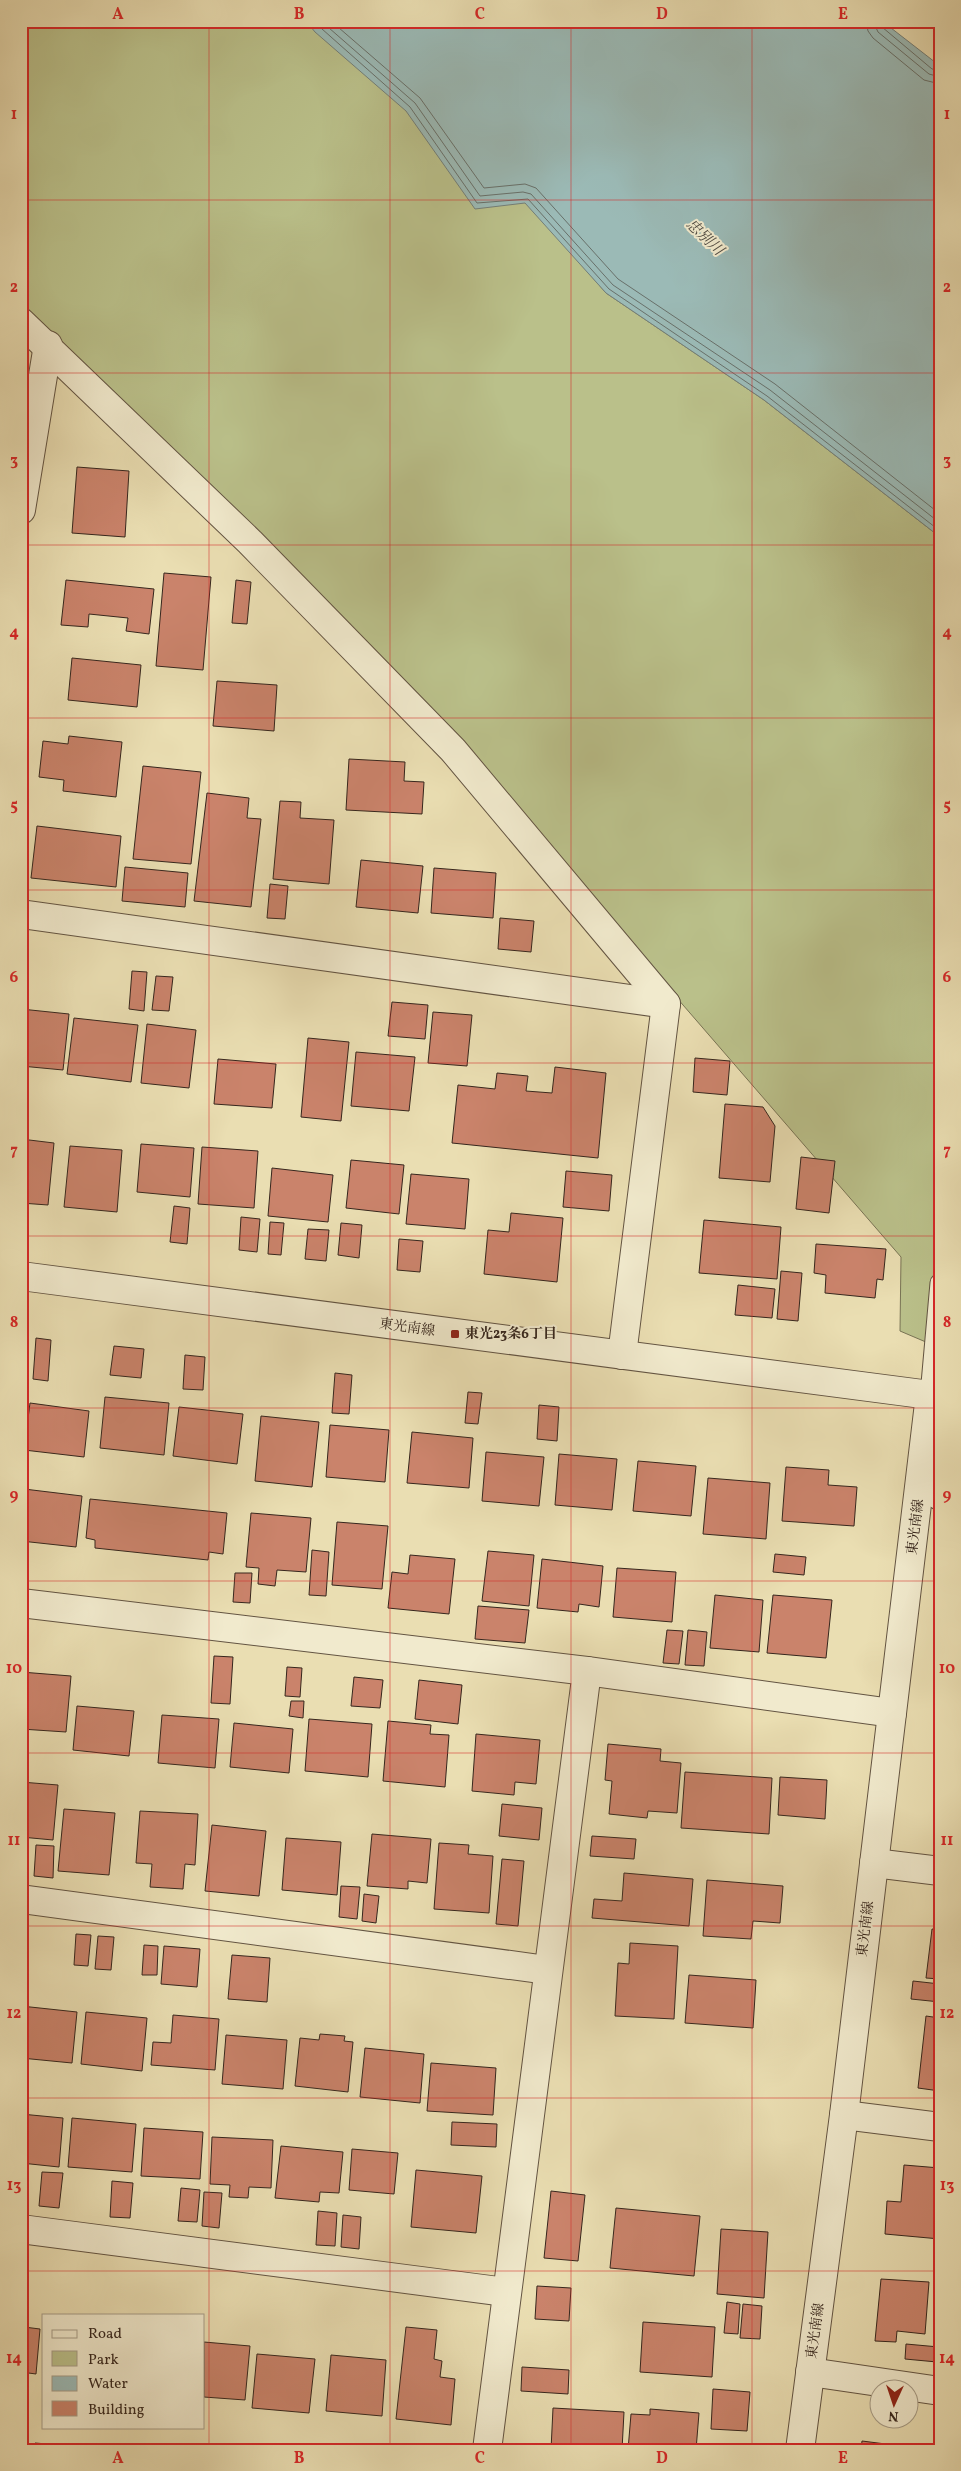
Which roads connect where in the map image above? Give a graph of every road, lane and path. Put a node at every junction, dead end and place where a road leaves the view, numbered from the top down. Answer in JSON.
{"nodes":[{"id":1,"x":21,"y":322,"type":"edge"},
{"id":2,"x":48,"y":345,"type":"junction"},
{"id":3,"x":21,"y":510,"type":"edge"},
{"id":4,"x":21,"y":914,"type":"edge"},
{"id":5,"x":666,"y":1004,"type":"junction"},
{"id":6,"x":21,"y":1276,"type":"edge"},
{"id":7,"x":940,"y":1283,"type":"edge"},
{"id":8,"x":622,"y":1355,"type":"junction"},
{"id":9,"x":930,"y":1395,"type":"junction"},
{"id":10,"x":930,"y":1491,"type":"edge"},
{"id":11,"x":21,"y":1602,"type":"edge"},
{"id":12,"x":587,"y":1671,"type":"junction"},
{"id":13,"x":892,"y":1713,"type":"junction"},
{"id":14,"x":874,"y":1863,"type":"junction"},
{"id":15,"x":940,"y":1871,"type":"edge"},
{"id":16,"x":21,"y":1899,"type":"edge"},
{"id":17,"x":547,"y":1970,"type":"junction"},
{"id":18,"x":844,"y":2115,"type":"junction"},
{"id":19,"x":940,"y":2127,"type":"edge"},
{"id":20,"x":21,"y":2230,"type":"edge"},
{"id":21,"x":506,"y":2292,"type":"junction"},
{"id":22,"x":810,"y":2372,"type":"junction"},
{"id":23,"x":940,"y":2391,"type":"edge"},
{"id":24,"x":487,"y":2450,"type":"edge"},
{"id":25,"x":800,"y":2450,"type":"edge"}],
"edges":[{"from":1,"to":2,"type":"street"},
{"from":2,"to":3,"type":"street"},
{"from":2,"to":5,"type":"street"},
{"from":4,"to":5,"type":"street"},
{"from":5,"to":8,"type":"street"},
{"from":6,"to":8,"type":"street","name":"東光南線"},
{"from":7,"to":9,"type":"lane"},
{"from":8,"to":9,"type":"street","name":"東光南線"},
{"from":9,"to":10,"type":"street","name":"東光南線"},
{"from":10,"to":13,"type":"street","name":"東光南線"},
{"from":11,"to":12,"type":"street"},
{"from":12,"to":13,"type":"street"},
{"from":12,"to":17,"type":"street"},
{"from":13,"to":14,"type":"street","name":"東光南線"},
{"from":14,"to":15,"type":"street"},
{"from":14,"to":18,"type":"street","name":"東光南線"},
{"from":16,"to":17,"type":"street"},
{"from":17,"to":21,"type":"street"},
{"from":18,"to":19,"type":"street"},
{"from":18,"to":22,"type":"street","name":"東光南線"},
{"from":20,"to":21,"type":"street"},
{"from":21,"to":24,"type":"street"},
{"from":22,"to":23,"type":"street"},
{"from":22,"to":25,"type":"street","name":"東光南線"}]}
